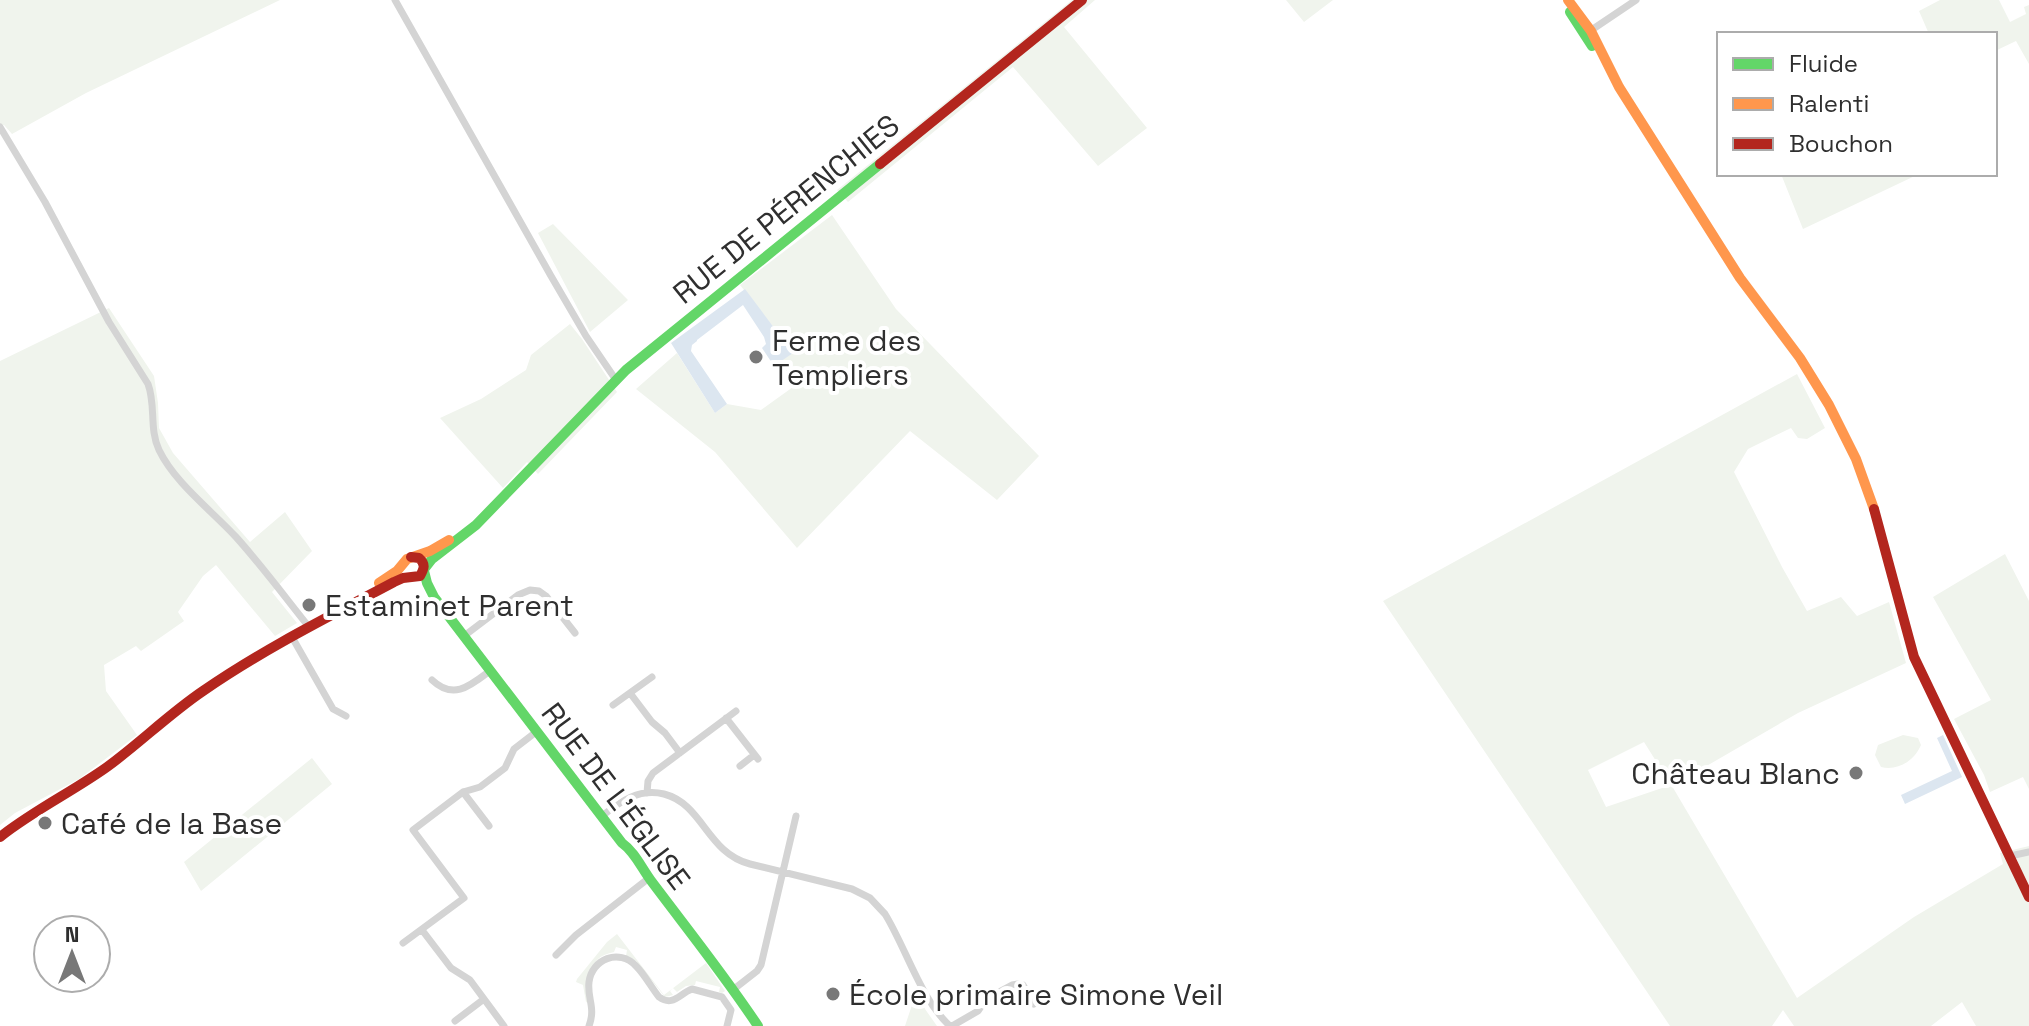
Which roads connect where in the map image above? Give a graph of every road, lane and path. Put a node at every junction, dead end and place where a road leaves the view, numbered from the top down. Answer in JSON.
{"nodes":[{"id":1,"x":395,"y":0,"type":"edge"},
{"id":2,"x":1082,"y":0,"type":"edge"},
{"id":3,"x":1565,"y":0,"type":"edge"},
{"id":4,"x":1636,"y":0,"type":"edge"},
{"id":5,"x":1588,"y":33,"type":"junction"},
{"id":6,"x":0,"y":127,"type":"edge"},
{"id":7,"x":616,"y":380,"type":"junction"},
{"id":8,"x":488,"y":512,"type":"junction"},
{"id":9,"x":407,"y":560,"type":"junction"},
{"id":10,"x":424,"y":570,"type":"junction"},
{"id":11,"x":412,"y":578,"type":"junction"},
{"id":12,"x":434,"y":597,"type":"junction"},
{"id":13,"x":345,"y":608,"type":"junction"},
{"id":14,"x":309,"y":627,"type":"junction"},
{"id":15,"x":575,"y":633,"type":"dead end"},
{"id":16,"x":464,"y":636,"type":"junction"},
{"id":17,"x":292,"y":637,"type":"junction"},
{"id":18,"x":491,"y":670,"type":"junction"},
{"id":19,"x":652,"y":677,"type":"dead end"},
{"id":20,"x":432,"y":680,"type":"dead end"},
{"id":21,"x":630,"y":693,"type":"junction"},
{"id":22,"x":613,"y":705,"type":"dead end"},
{"id":23,"x":736,"y":711,"type":"dead end"},
{"id":24,"x":346,"y":716,"type":"dead end"},
{"id":25,"x":726,"y":718,"type":"junction"},
{"id":26,"x":536,"y":732,"type":"junction"},
{"id":27,"x":680,"y":753,"type":"junction"},
{"id":28,"x":740,"y":766,"type":"dead end"},
{"id":29,"x":463,"y":792,"type":"junction"},
{"id":30,"x":647,"y":793,"type":"junction"},
{"id":31,"x":602,"y":816,"type":"junction"},
{"id":32,"x":796,"y":816,"type":"dead end"},
{"id":33,"x":489,"y":826,"type":"dead end"},
{"id":34,"x":0,"y":837,"type":"edge"},
{"id":35,"x":2029,"y":852,"type":"edge"},
{"id":36,"x":2010,"y":856,"type":"junction"},
{"id":37,"x":783,"y":872,"type":"junction"},
{"id":38,"x":649,"y":878,"type":"junction"},
{"id":39,"x":2029,"y":897,"type":"edge"},
{"id":40,"x":422,"y":930,"type":"junction"},
{"id":41,"x":403,"y":943,"type":"dead end"},
{"id":42,"x":556,"y":955,"type":"dead end"},
{"id":43,"x":734,"y":990,"type":"junction"},
{"id":44,"x":484,"y":999,"type":"junction"},
{"id":45,"x":724,"y":999,"type":"junction"},
{"id":46,"x":1034,"y":1004,"type":"dead end"},
{"id":47,"x":455,"y":1021,"type":"dead end"},
{"id":48,"x":504,"y":1026,"type":"edge"},
{"id":49,"x":589,"y":1026,"type":"edge"},
{"id":50,"x":727,"y":1026,"type":"edge"},
{"id":51,"x":758,"y":1026,"type":"edge"},
{"id":52,"x":951,"y":1026,"type":"edge"}],
"edges":[{"from":1,"to":7,"type":"street"},
{"from":2,"to":7,"type":"main road","name":"RUE DE PÉRENCHIES"},
{"from":3,"to":5,"type":"main road"},
{"from":4,"to":5,"type":"street"},
{"from":5,"to":36,"type":"main road"},
{"from":6,"to":14,"type":"street"},
{"from":7,"to":8,"type":"main road","name":"RUE DE PÉRENCHIES"},
{"from":8,"to":9,"type":"main road"},
{"from":8,"to":10,"type":"main road"},
{"from":9,"to":10,"type":"main road"},
{"from":9,"to":11,"type":"main road"},
{"from":9,"to":13,"type":"main road"},
{"from":10,"to":11,"type":"main road"},
{"from":10,"to":12,"type":"main road","name":"RUE DE L'ÉGLISE"},
{"from":11,"to":12,"type":"main road","name":"RUE DE L'ÉGLISE"},
{"from":11,"to":13,"type":"main road"},
{"from":12,"to":16,"type":"main road","name":"RUE DE L'ÉGLISE"},
{"from":13,"to":14,"type":"main road"},
{"from":14,"to":17,"type":"main road"},
{"from":15,"to":16,"type":"street"},
{"from":16,"to":18,"type":"main road","name":"RUE DE L'ÉGLISE"},
{"from":17,"to":24,"type":"street"},
{"from":17,"to":34,"type":"main road"},
{"from":18,"to":20,"type":"street"},
{"from":18,"to":26,"type":"main road","name":"RUE DE L'ÉGLISE"},
{"from":19,"to":21,"type":"street"},
{"from":21,"to":22,"type":"street"},
{"from":21,"to":27,"type":"street"},
{"from":23,"to":25,"type":"street"},
{"from":25,"to":27,"type":"street"},
{"from":25,"to":28,"type":"street"},
{"from":26,"to":29,"type":"street"},
{"from":26,"to":31,"type":"main road","name":"RUE DE L'ÉGLISE"},
{"from":27,"to":30,"type":"street"},
{"from":29,"to":33,"type":"street"},
{"from":29,"to":40,"type":"street"},
{"from":30,"to":31,"type":"street"},
{"from":30,"to":37,"type":"street"},
{"from":31,"to":38,"type":"main road","name":"RUE DE L'ÉGLISE"},
{"from":32,"to":37,"type":"street"},
{"from":35,"to":36,"type":"street"},
{"from":36,"to":39,"type":"main road"},
{"from":37,"to":43,"type":"street"},
{"from":37,"to":52,"type":"street"},
{"from":38,"to":42,"type":"street"},
{"from":38,"to":43,"type":"main road","name":"RUE DE L'ÉGLISE"},
{"from":40,"to":41,"type":"street"},
{"from":40,"to":44,"type":"street"},
{"from":43,"to":45,"type":"street"},
{"from":43,"to":51,"type":"main road","name":"RUE DE L'ÉGLISE"},
{"from":44,"to":47,"type":"street"},
{"from":44,"to":48,"type":"street"},
{"from":45,"to":49,"type":"street"},
{"from":45,"to":50,"type":"street"},
{"from":46,"to":52,"type":"street"}]}
